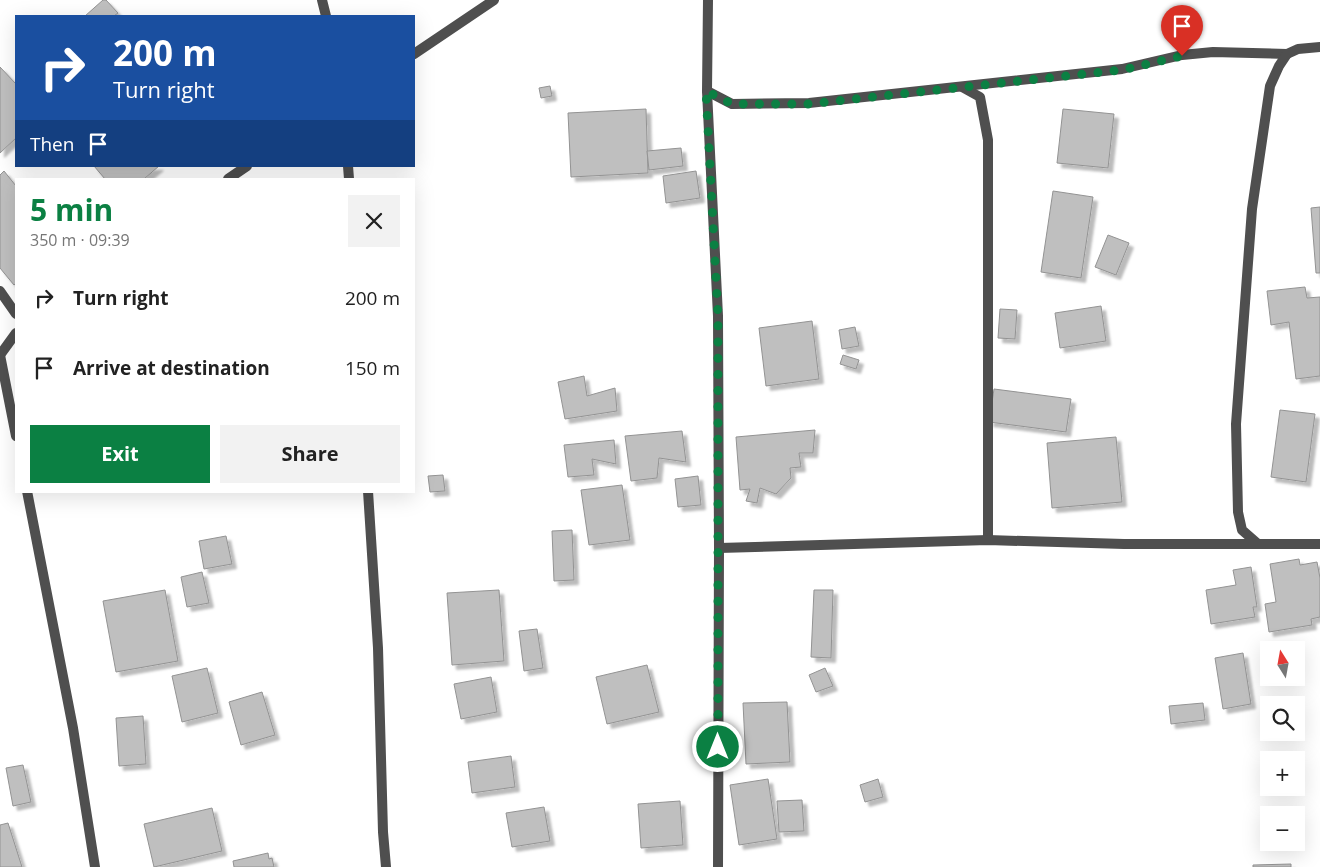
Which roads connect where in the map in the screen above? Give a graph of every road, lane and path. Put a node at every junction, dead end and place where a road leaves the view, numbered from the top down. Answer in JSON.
{"nodes":[{"id":1,"x":322,"y":0,"type":"edge"},
{"id":2,"x":494,"y":0,"type":"edge"},
{"id":3,"x":708,"y":0,"type":"edge"},
{"id":4,"x":326,"y":15,"type":"edge"},
{"id":5,"x":1320,"y":47,"type":"edge"},
{"id":6,"x":415,"y":53,"type":"edge"},
{"id":7,"x":1287,"y":54,"type":"junction"},
{"id":8,"x":962,"y":87,"type":"junction"},
{"id":9,"x":706,"y":91,"type":"junction"},
{"id":10,"x":246,"y":167,"type":"edge"},
{"id":11,"x":229,"y":178,"type":"edge"},
{"id":12,"x":0,"y":291,"type":"edge"},
{"id":13,"x":15,"y":313,"type":"edge"},
{"id":14,"x":15,"y":334,"type":"edge"},
{"id":15,"x":0,"y":355,"type":"edge"},
{"id":16,"x":15,"y":431,"type":"edge"},
{"id":17,"x":27,"y":493,"type":"edge"},
{"id":18,"x":368,"y":493,"type":"edge"},
{"id":19,"x":988,"y":540,"type":"junction"},
{"id":20,"x":1258,"y":544,"type":"junction"},
{"id":21,"x":1320,"y":544,"type":"edge"},
{"id":22,"x":719,"y":548,"type":"junction"},
{"id":23,"x":95,"y":867,"type":"edge"},
{"id":24,"x":386,"y":867,"type":"edge"},
{"id":25,"x":718,"y":867,"type":"edge"}],
"edges":[{"from":1,"to":4,"type":"street"},
{"from":2,"to":6,"type":"street"},
{"from":3,"to":9,"type":"street"},
{"from":5,"to":7,"type":"street"},
{"from":7,"to":8,"type":"street"},
{"from":7,"to":20,"type":"street"},
{"from":8,"to":9,"type":"street"},
{"from":8,"to":19,"type":"street"},
{"from":9,"to":22,"type":"street"},
{"from":10,"to":11,"type":"street"},
{"from":12,"to":13,"type":"street"},
{"from":14,"to":15,"type":"street"},
{"from":15,"to":16,"type":"street"},
{"from":17,"to":23,"type":"street"},
{"from":18,"to":24,"type":"street"},
{"from":19,"to":20,"type":"street"},
{"from":19,"to":22,"type":"street"},
{"from":20,"to":21,"type":"street"},
{"from":22,"to":25,"type":"street"}]}
